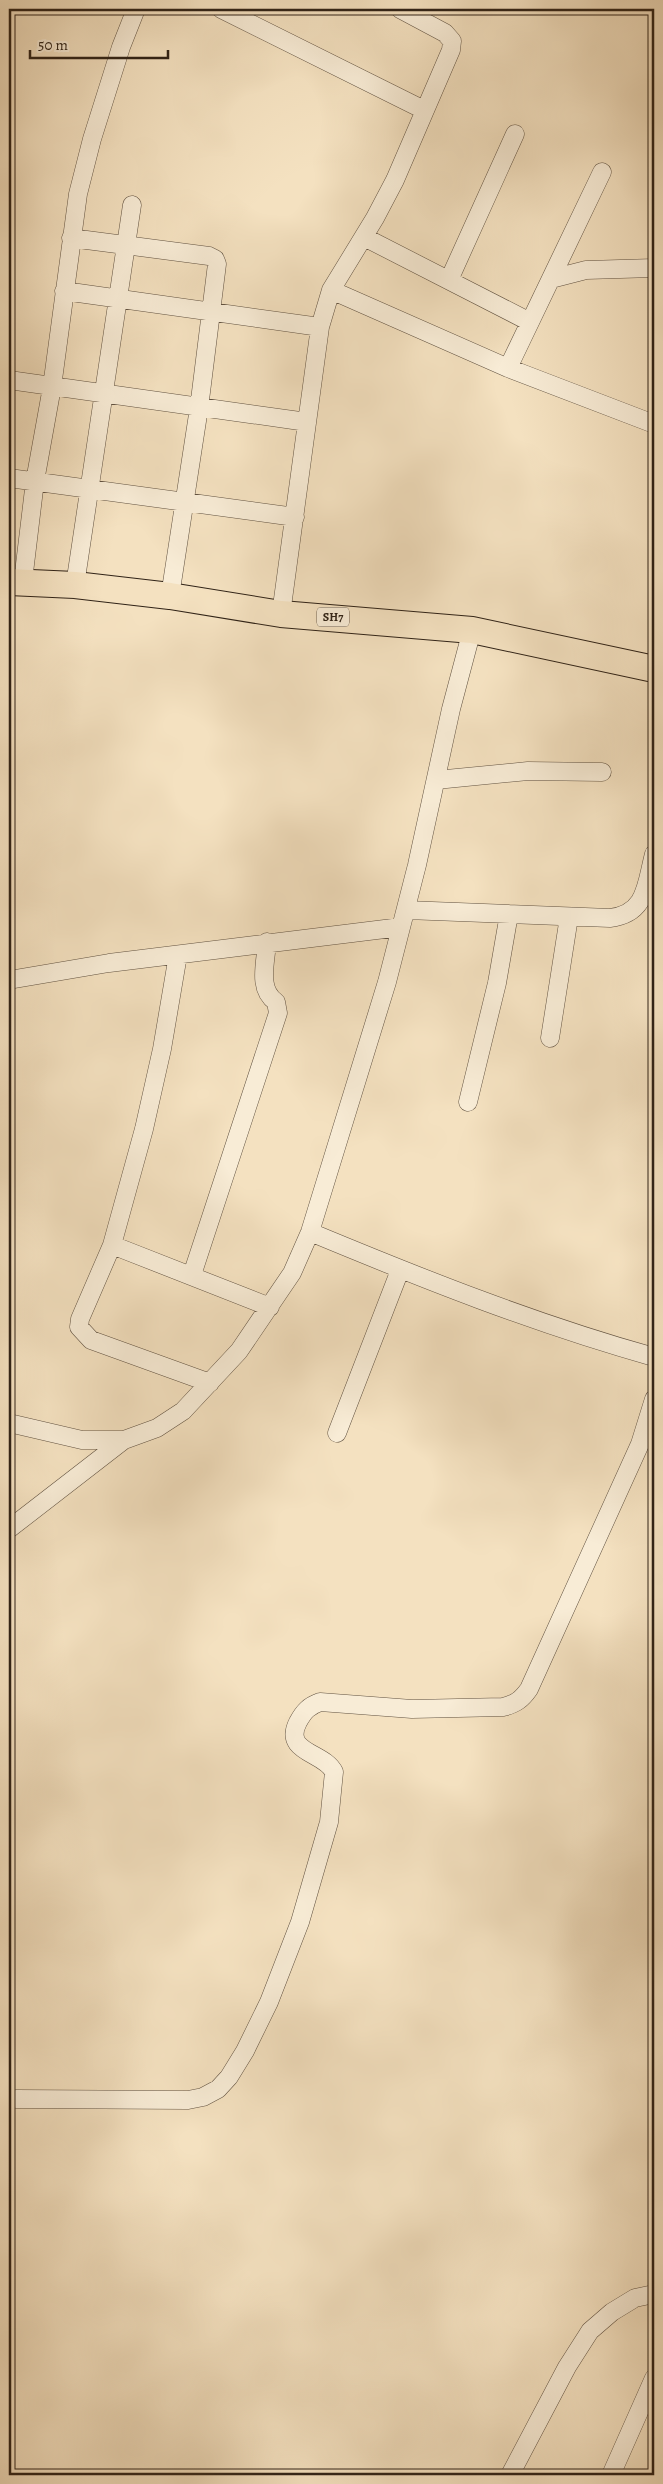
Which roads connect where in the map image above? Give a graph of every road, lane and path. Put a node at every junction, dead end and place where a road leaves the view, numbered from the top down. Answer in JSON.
{"nodes":[{"id":1,"x":136,"y":9,"type":"edge"},
{"id":2,"x":221,"y":9,"type":"edge"},
{"id":3,"x":402,"y":9,"type":"edge"},
{"id":4,"x":424,"y":110,"type":"junction"},
{"id":5,"x":515,"y":134,"type":"dead end"},
{"id":6,"x":602,"y":172,"type":"dead end"},
{"id":7,"x":132,"y":205,"type":"dead end"},
{"id":8,"x":364,"y":237,"type":"junction"},
{"id":9,"x":71,"y":238,"type":"junction"},
{"id":10,"x":127,"y":245,"type":"junction"},
{"id":11,"x":654,"y":268,"type":"edge"},
{"id":12,"x":551,"y":279,"type":"junction"},
{"id":13,"x":449,"y":280,"type":"junction"},
{"id":14,"x":332,"y":290,"type":"junction"},
{"id":15,"x":64,"y":292,"type":"junction"},
{"id":16,"x":119,"y":299,"type":"junction"},
{"id":17,"x":212,"y":311,"type":"junction"},
{"id":18,"x":530,"y":322,"type":"junction"},
{"id":19,"x":320,"y":327,"type":"junction"},
{"id":20,"x":508,"y":368,"type":"junction"},
{"id":21,"x":9,"y":380,"type":"edge"},
{"id":22,"x":52,"y":387,"type":"junction"},
{"id":23,"x":102,"y":394,"type":"junction"},
{"id":24,"x":200,"y":408,"type":"junction"},
{"id":25,"x":307,"y":422,"type":"junction"},
{"id":26,"x":654,"y":424,"type":"edge"},
{"id":27,"x":9,"y":478,"type":"edge"},
{"id":28,"x":35,"y":481,"type":"junction"},
{"id":29,"x":89,"y":490,"type":"junction"},
{"id":30,"x":186,"y":501,"type":"junction"},
{"id":31,"x":294,"y":517,"type":"junction"},
{"id":32,"x":16,"y":582,"type":"edge"},
{"id":33,"x":74,"y":585,"type":"junction"},
{"id":34,"x":170,"y":596,"type":"junction"},
{"id":35,"x":281,"y":614,"type":"junction"},
{"id":36,"x":472,"y":630,"type":"junction"},
{"id":37,"x":654,"y":669,"type":"edge"},
{"id":38,"x":602,"y":772,"type":"dead end"},
{"id":39,"x":436,"y":780,"type":"junction"},
{"id":40,"x":654,"y":854,"type":"edge"},
{"id":41,"x":406,"y":910,"type":"junction"},
{"id":42,"x":509,"y":914,"type":"junction"},
{"id":43,"x":569,"y":917,"type":"junction"},
{"id":44,"x":401,"y":927,"type":"junction"},
{"id":45,"x":267,"y":942,"type":"junction"},
{"id":46,"x":178,"y":955,"type":"junction"},
{"id":47,"x":9,"y":980,"type":"edge"},
{"id":48,"x":550,"y":1038,"type":"dead end"},
{"id":49,"x":468,"y":1102,"type":"dead end"},
{"id":50,"x":310,"y":1232,"type":"junction"},
{"id":51,"x":112,"y":1245,"type":"junction"},
{"id":52,"x":400,"y":1270,"type":"junction"},
{"id":53,"x":192,"y":1275,"type":"junction"},
{"id":54,"x":270,"y":1307,"type":"junction"},
{"id":55,"x":654,"y":1357,"type":"edge"},
{"id":56,"x":210,"y":1383,"type":"junction"},
{"id":57,"x":654,"y":1399,"type":"edge"},
{"id":58,"x":9,"y":1423,"type":"edge"},
{"id":59,"x":337,"y":1433,"type":"dead end"},
{"id":60,"x":124,"y":1440,"type":"junction"},
{"id":61,"x":9,"y":1529,"type":"edge"},
{"id":62,"x":16,"y":2099,"type":"dead end"},
{"id":63,"x":654,"y":2294,"type":"edge"},
{"id":64,"x":654,"y":2378,"type":"edge"},
{"id":65,"x":510,"y":2475,"type":"edge"},
{"id":66,"x":611,"y":2475,"type":"edge"}],
"edges":[{"from":1,"to":9,"type":"street"},
{"from":2,"to":4,"type":"street"},
{"from":3,"to":4,"type":"street"},
{"from":4,"to":8,"type":"street"},
{"from":5,"to":13,"type":"street"},
{"from":6,"to":12,"type":"street"},
{"from":7,"to":10,"type":"street"},
{"from":8,"to":13,"type":"street"},
{"from":8,"to":14,"type":"street"},
{"from":9,"to":10,"type":"street"},
{"from":9,"to":15,"type":"street"},
{"from":10,"to":16,"type":"street"},
{"from":10,"to":17,"type":"street"},
{"from":11,"to":12,"type":"street"},
{"from":12,"to":18,"type":"street"},
{"from":13,"to":18,"type":"street"},
{"from":14,"to":19,"type":"street"},
{"from":14,"to":20,"type":"street"},
{"from":15,"to":16,"type":"street"},
{"from":15,"to":22,"type":"street"},
{"from":16,"to":17,"type":"street"},
{"from":16,"to":23,"type":"street"},
{"from":17,"to":19,"type":"street"},
{"from":17,"to":24,"type":"street"},
{"from":18,"to":20,"type":"street"},
{"from":19,"to":25,"type":"street"},
{"from":20,"to":26,"type":"street"},
{"from":21,"to":22,"type":"street"},
{"from":22,"to":23,"type":"street"},
{"from":22,"to":28,"type":"street"},
{"from":23,"to":24,"type":"street"},
{"from":23,"to":29,"type":"street"},
{"from":24,"to":25,"type":"street"},
{"from":24,"to":30,"type":"street"},
{"from":25,"to":31,"type":"street"},
{"from":27,"to":28,"type":"street"},
{"from":28,"to":29,"type":"street"},
{"from":28,"to":32,"type":"street"},
{"from":29,"to":30,"type":"street"},
{"from":29,"to":33,"type":"street"},
{"from":30,"to":31,"type":"street"},
{"from":30,"to":34,"type":"street"},
{"from":31,"to":35,"type":"street"},
{"from":32,"to":33,"type":"main road","number":"SH7"},
{"from":33,"to":34,"type":"main road","number":"SH7"},
{"from":34,"to":35,"type":"main road","number":"SH7"},
{"from":35,"to":36,"type":"main road","number":"SH7"},
{"from":36,"to":37,"type":"main road","number":"SH7"},
{"from":36,"to":39,"type":"street"},
{"from":38,"to":39,"type":"street"},
{"from":39,"to":41,"type":"street"},
{"from":40,"to":43,"type":"street"},
{"from":41,"to":42,"type":"street"},
{"from":41,"to":44,"type":"street"},
{"from":42,"to":43,"type":"street"},
{"from":42,"to":49,"type":"street"},
{"from":43,"to":48,"type":"street"},
{"from":44,"to":45,"type":"street"},
{"from":44,"to":50,"type":"street"},
{"from":45,"to":46,"type":"street"},
{"from":45,"to":53,"type":"street"},
{"from":46,"to":47,"type":"street"},
{"from":46,"to":51,"type":"street"},
{"from":50,"to":52,"type":"street"},
{"from":50,"to":54,"type":"street"},
{"from":51,"to":53,"type":"street"},
{"from":51,"to":56,"type":"street"},
{"from":52,"to":55,"type":"street"},
{"from":52,"to":59,"type":"street"},
{"from":53,"to":54,"type":"street"},
{"from":54,"to":56,"type":"street"},
{"from":56,"to":60,"type":"street"},
{"from":57,"to":62,"type":"street"},
{"from":58,"to":60,"type":"street"},
{"from":60,"to":61,"type":"street"},
{"from":63,"to":65,"type":"street"},
{"from":64,"to":66,"type":"street"}]}
